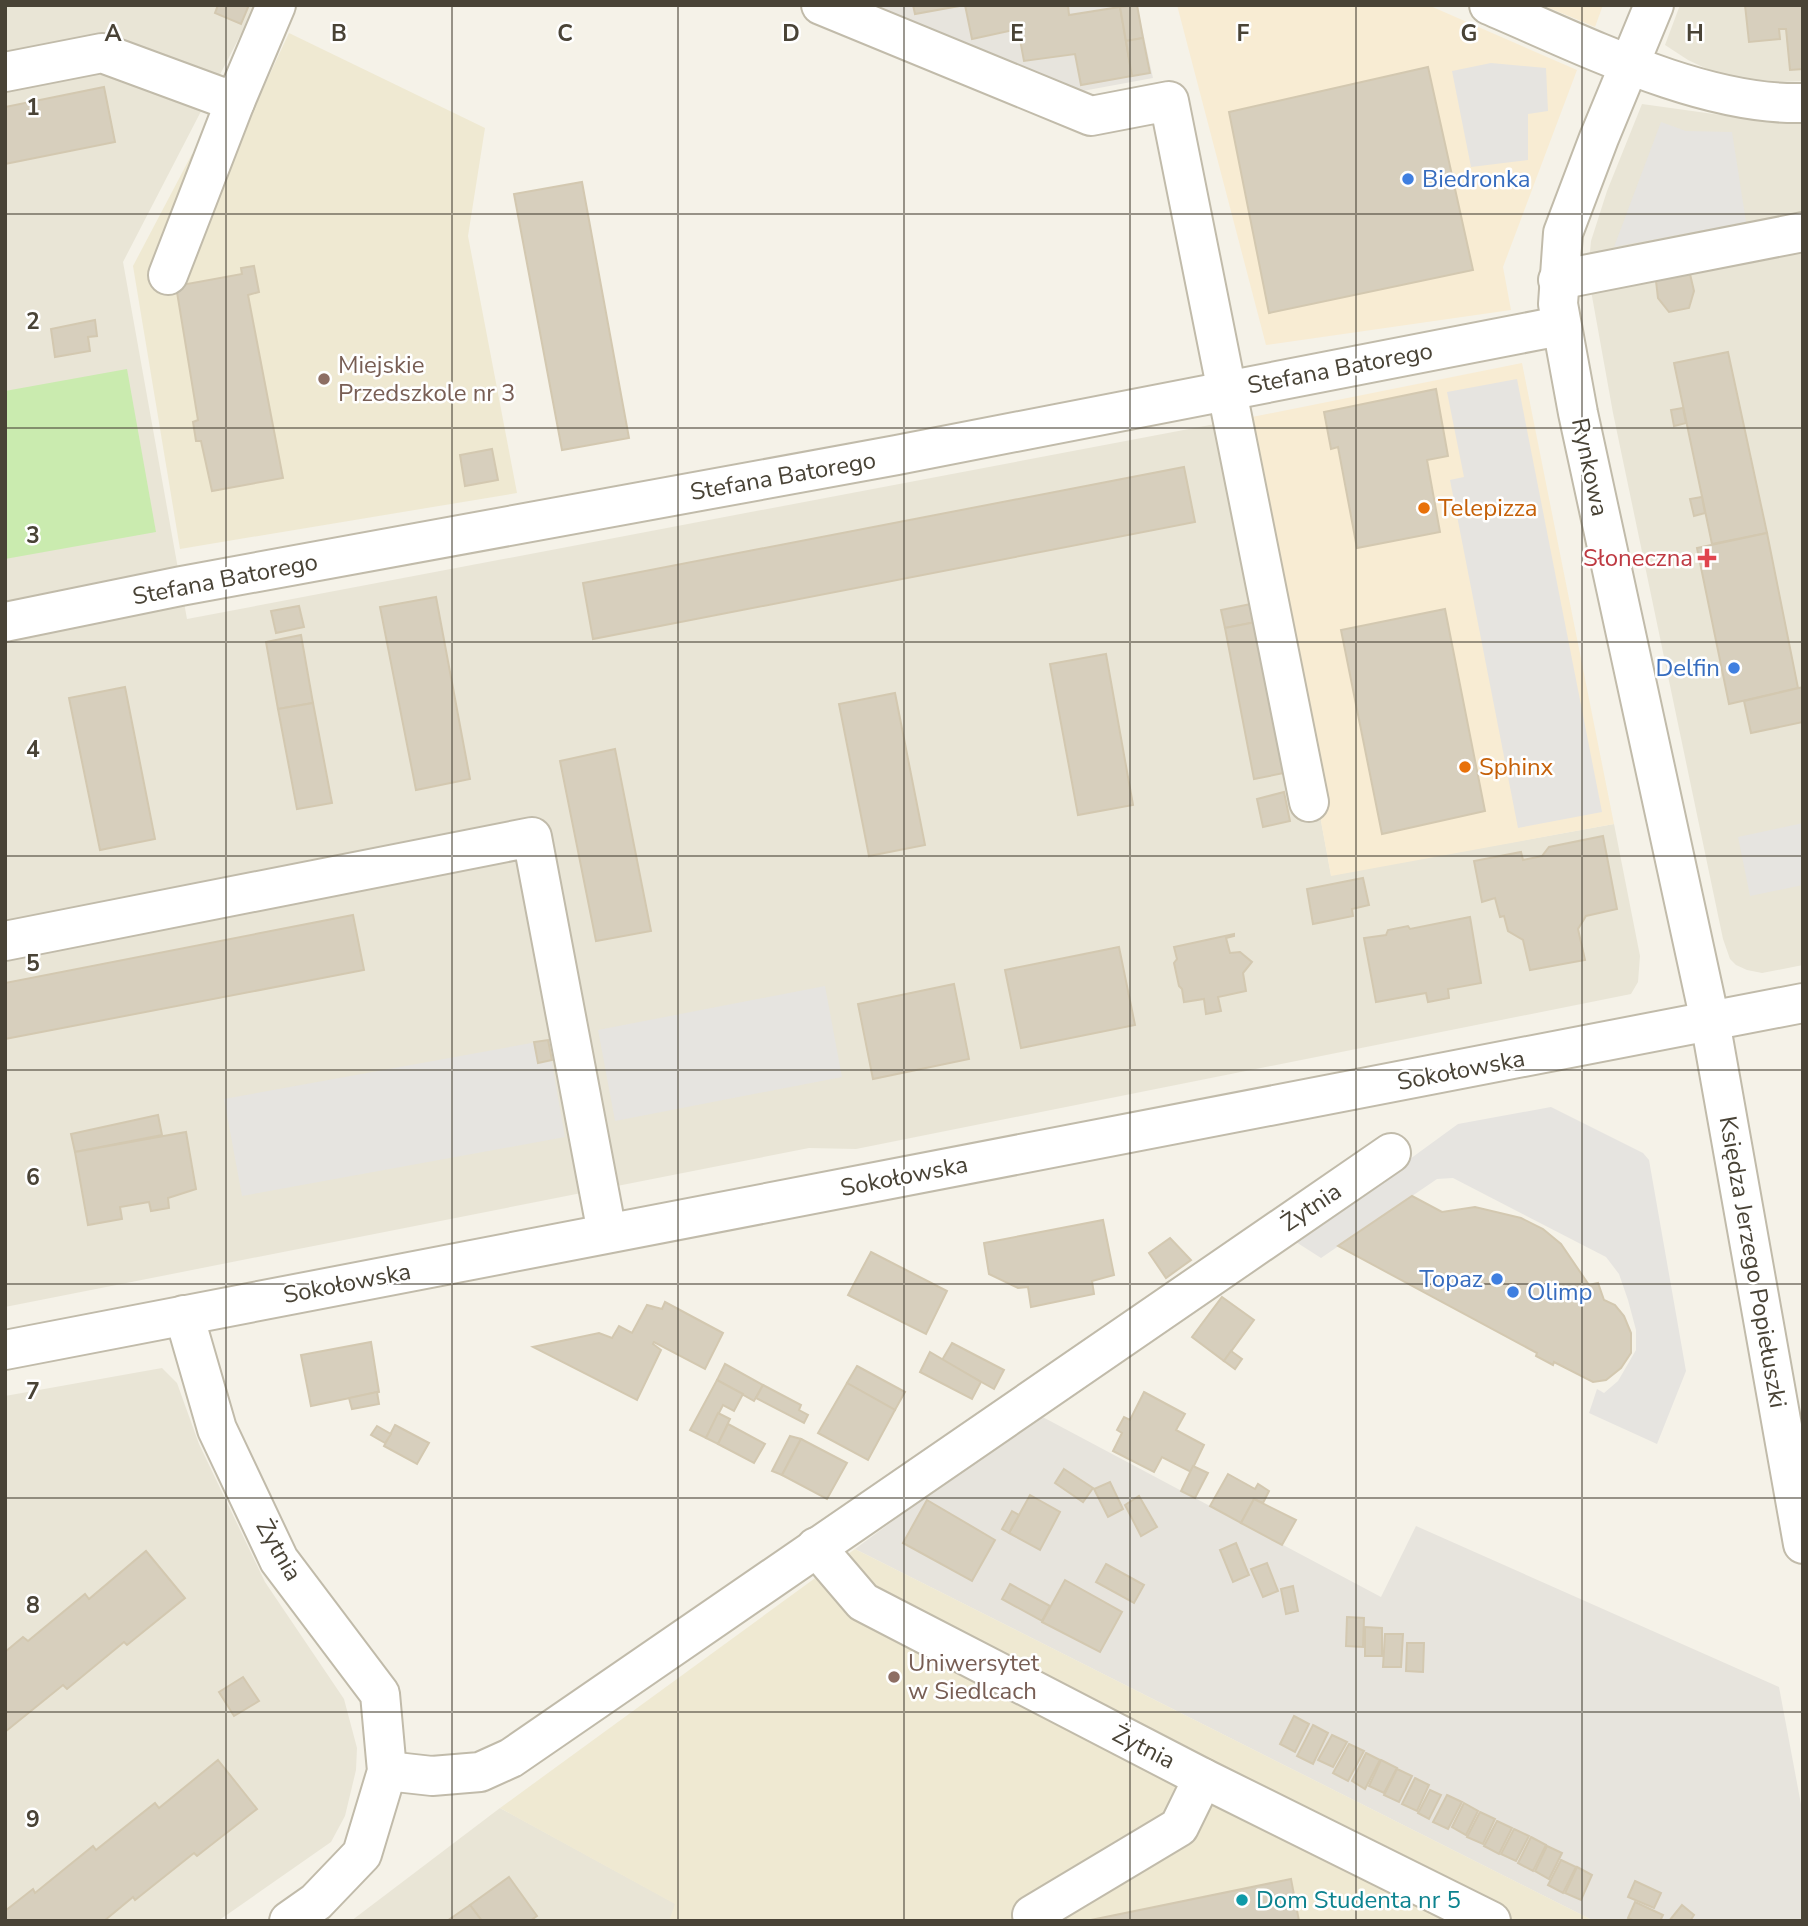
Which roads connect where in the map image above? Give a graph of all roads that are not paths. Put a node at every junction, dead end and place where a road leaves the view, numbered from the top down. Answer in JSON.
{"nodes":[{"id":1,"x":276,"y":5,"type":"edge"},
{"id":2,"x":821,"y":5,"type":"edge"},
{"id":3,"x":1489,"y":5,"type":"edge"},
{"id":4,"x":1654,"y":5,"type":"edge"},
{"id":5,"x":1629,"y":64,"type":"junction"},
{"id":6,"x":5,"y":72,"type":"edge"},
{"id":7,"x":235,"y":102,"type":"junction"},
{"id":8,"x":1803,"y":103,"type":"edge"},
{"id":9,"x":1803,"y":232,"type":"edge"},
{"id":10,"x":168,"y":275,"type":"dead end"},
{"id":11,"x":1558,"y":280,"type":"junction"},
{"id":12,"x":1560,"y":326,"type":"junction"},
{"id":13,"x":1228,"y":390,"type":"junction"},
{"id":14,"x":5,"y":622,"type":"edge"},
{"id":15,"x":1309,"y":802,"type":"dead end"},
{"id":16,"x":5,"y":941,"type":"edge"},
{"id":17,"x":1803,"y":1003,"type":"edge"},
{"id":18,"x":1710,"y":1021,"type":"junction"},
{"id":19,"x":1391,"y":1153,"type":"dead end"},
{"id":20,"x":607,"y":1233,"type":"junction"},
{"id":21,"x":184,"y":1315,"type":"junction"},
{"id":22,"x":5,"y":1350,"type":"edge"},
{"id":23,"x":1803,"y":1544,"type":"edge"},
{"id":24,"x":816,"y":1547,"type":"junction"},
{"id":25,"x":387,"y":1771,"type":"junction"},
{"id":26,"x":1203,"y":1778,"type":"junction"},
{"id":27,"x":1032,"y":1915,"type":"dead end"},
{"id":28,"x":289,"y":1921,"type":"edge"},
{"id":29,"x":1491,"y":1921,"type":"edge"}],
"edges":[{"from":1,"to":7,"type":"street"},
{"from":2,"to":13,"type":"street"},
{"from":3,"to":5,"type":"street"},
{"from":4,"to":5,"type":"street","name":"Rynkowa"},
{"from":5,"to":8,"type":"street"},
{"from":5,"to":11,"type":"street","name":"Rynkowa"},
{"from":6,"to":7,"type":"street"},
{"from":7,"to":10,"type":"street"},
{"from":9,"to":11,"type":"street"},
{"from":11,"to":12,"type":"street","name":"Rynkowa"},
{"from":12,"to":13,"type":"street","name":"Stefana Batorego"},
{"from":12,"to":18,"type":"street","name":"Rynkowa"},
{"from":13,"to":14,"type":"street","name":"Stefana Batorego"},
{"from":13,"to":15,"type":"street"},
{"from":16,"to":20,"type":"street"},
{"from":17,"to":18,"type":"street","name":"Sokołowska"},
{"from":18,"to":20,"type":"street","name":"Sokołowska"},
{"from":18,"to":23,"type":"street","name":"Księdza Jerzego Popiełuszki"},
{"from":19,"to":24,"type":"street","name":"Żytnia"},
{"from":20,"to":21,"type":"street","name":"Sokołowska"},
{"from":21,"to":22,"type":"street","name":"Sokołowska"},
{"from":21,"to":25,"type":"street","name":"Żytnia"},
{"from":24,"to":25,"type":"street","name":"Żytnia"},
{"from":24,"to":26,"type":"street","name":"Żytnia"},
{"from":25,"to":28,"type":"street","name":"Żytnia"},
{"from":26,"to":27,"type":"street"},
{"from":26,"to":29,"type":"street","name":"Żytnia"}]}
